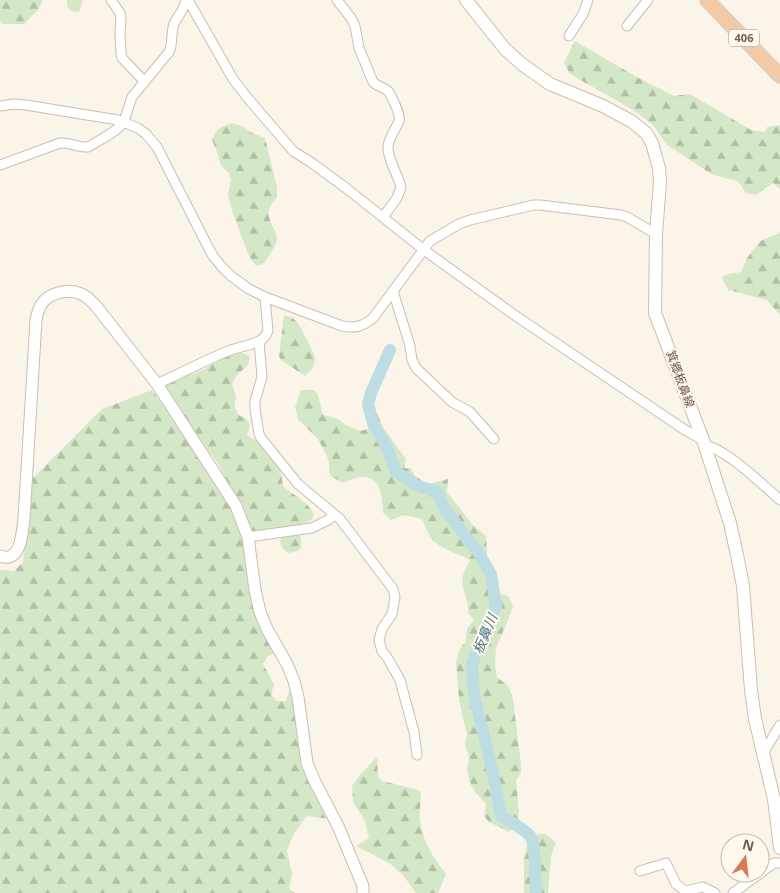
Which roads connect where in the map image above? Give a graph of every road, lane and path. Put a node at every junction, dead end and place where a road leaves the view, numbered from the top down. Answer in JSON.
{"nodes":[{"id":1,"x":111,"y":0,"type":"edge"},
{"id":2,"x":187,"y":0,"type":"edge"},
{"id":3,"x":337,"y":0,"type":"edge"},
{"id":4,"x":466,"y":0,"type":"edge"},
{"id":5,"x":588,"y":0,"type":"edge"},
{"id":6,"x":648,"y":0,"type":"edge"},
{"id":7,"x":711,"y":1,"type":"edge"},
{"id":8,"x":627,"y":26,"type":"dead end"},
{"id":9,"x":569,"y":36,"type":"dead end"},
{"id":10,"x":780,"y":76,"type":"edge"},
{"id":11,"x":145,"y":82,"type":"junction"},
{"id":12,"x":0,"y":106,"type":"edge"},
{"id":13,"x":124,"y":122,"type":"junction"},
{"id":14,"x":0,"y":165,"type":"edge"},
{"id":15,"x":383,"y":217,"type":"junction"},
{"id":16,"x":656,"y":234,"type":"junction"},
{"id":17,"x":424,"y":250,"type":"junction"},
{"id":18,"x":393,"y":291,"type":"junction"},
{"id":19,"x":265,"y":297,"type":"junction"},
{"id":20,"x":259,"y":341,"type":"junction"},
{"id":21,"x":157,"y":384,"type":"junction"},
{"id":22,"x":494,"y":439,"type":"dead end"},
{"id":23,"x":704,"y":442,"type":"junction"},
{"id":24,"x":780,"y":500,"type":"edge"},
{"id":25,"x":334,"y":515,"type":"junction"},
{"id":26,"x":248,"y":537,"type":"junction"},
{"id":27,"x":0,"y":556,"type":"edge"},
{"id":28,"x":780,"y":725,"type":"edge"},
{"id":29,"x":764,"y":752,"type":"junction"},
{"id":30,"x":416,"y":755,"type":"dead end"},
{"id":31,"x":780,"y":848,"type":"edge"},
{"id":32,"x":780,"y":863,"type":"edge"},
{"id":33,"x":640,"y":871,"type":"dead end"},
{"id":34,"x":363,"y":893,"type":"edge"},
{"id":35,"x":715,"y":893,"type":"edge"},
{"id":36,"x":733,"y":893,"type":"edge"}],
"edges":[{"from":1,"to":11,"type":"street"},
{"from":2,"to":11,"type":"street"},
{"from":2,"to":15,"type":"street"},
{"from":3,"to":15,"type":"street"},
{"from":4,"to":16,"type":"main road","name":"箕郷板鼻線"},
{"from":5,"to":9,"type":"street"},
{"from":6,"to":8,"type":"street"},
{"from":7,"to":10,"type":"highway","number":"406"},
{"from":11,"to":13,"type":"street"},
{"from":12,"to":13,"type":"street"},
{"from":13,"to":14,"type":"street"},
{"from":13,"to":19,"type":"street"},
{"from":15,"to":17,"type":"street"},
{"from":16,"to":17,"type":"street"},
{"from":16,"to":23,"type":"main road","name":"箕郷板鼻線"},
{"from":17,"to":18,"type":"street"},
{"from":17,"to":23,"type":"street"},
{"from":18,"to":19,"type":"street"},
{"from":18,"to":22,"type":"street"},
{"from":19,"to":20,"type":"street"},
{"from":20,"to":21,"type":"street"},
{"from":20,"to":25,"type":"street"},
{"from":21,"to":26,"type":"street"},
{"from":21,"to":27,"type":"street"},
{"from":23,"to":24,"type":"street"},
{"from":23,"to":29,"type":"main road","name":"箕郷板鼻線"},
{"from":25,"to":26,"type":"street"},
{"from":25,"to":30,"type":"street"},
{"from":26,"to":34,"type":"street"},
{"from":28,"to":29,"type":"street"},
{"from":29,"to":31,"type":"main road","name":"箕郷板鼻線"},
{"from":32,"to":36,"type":"street"},
{"from":33,"to":35,"type":"street"}]}
